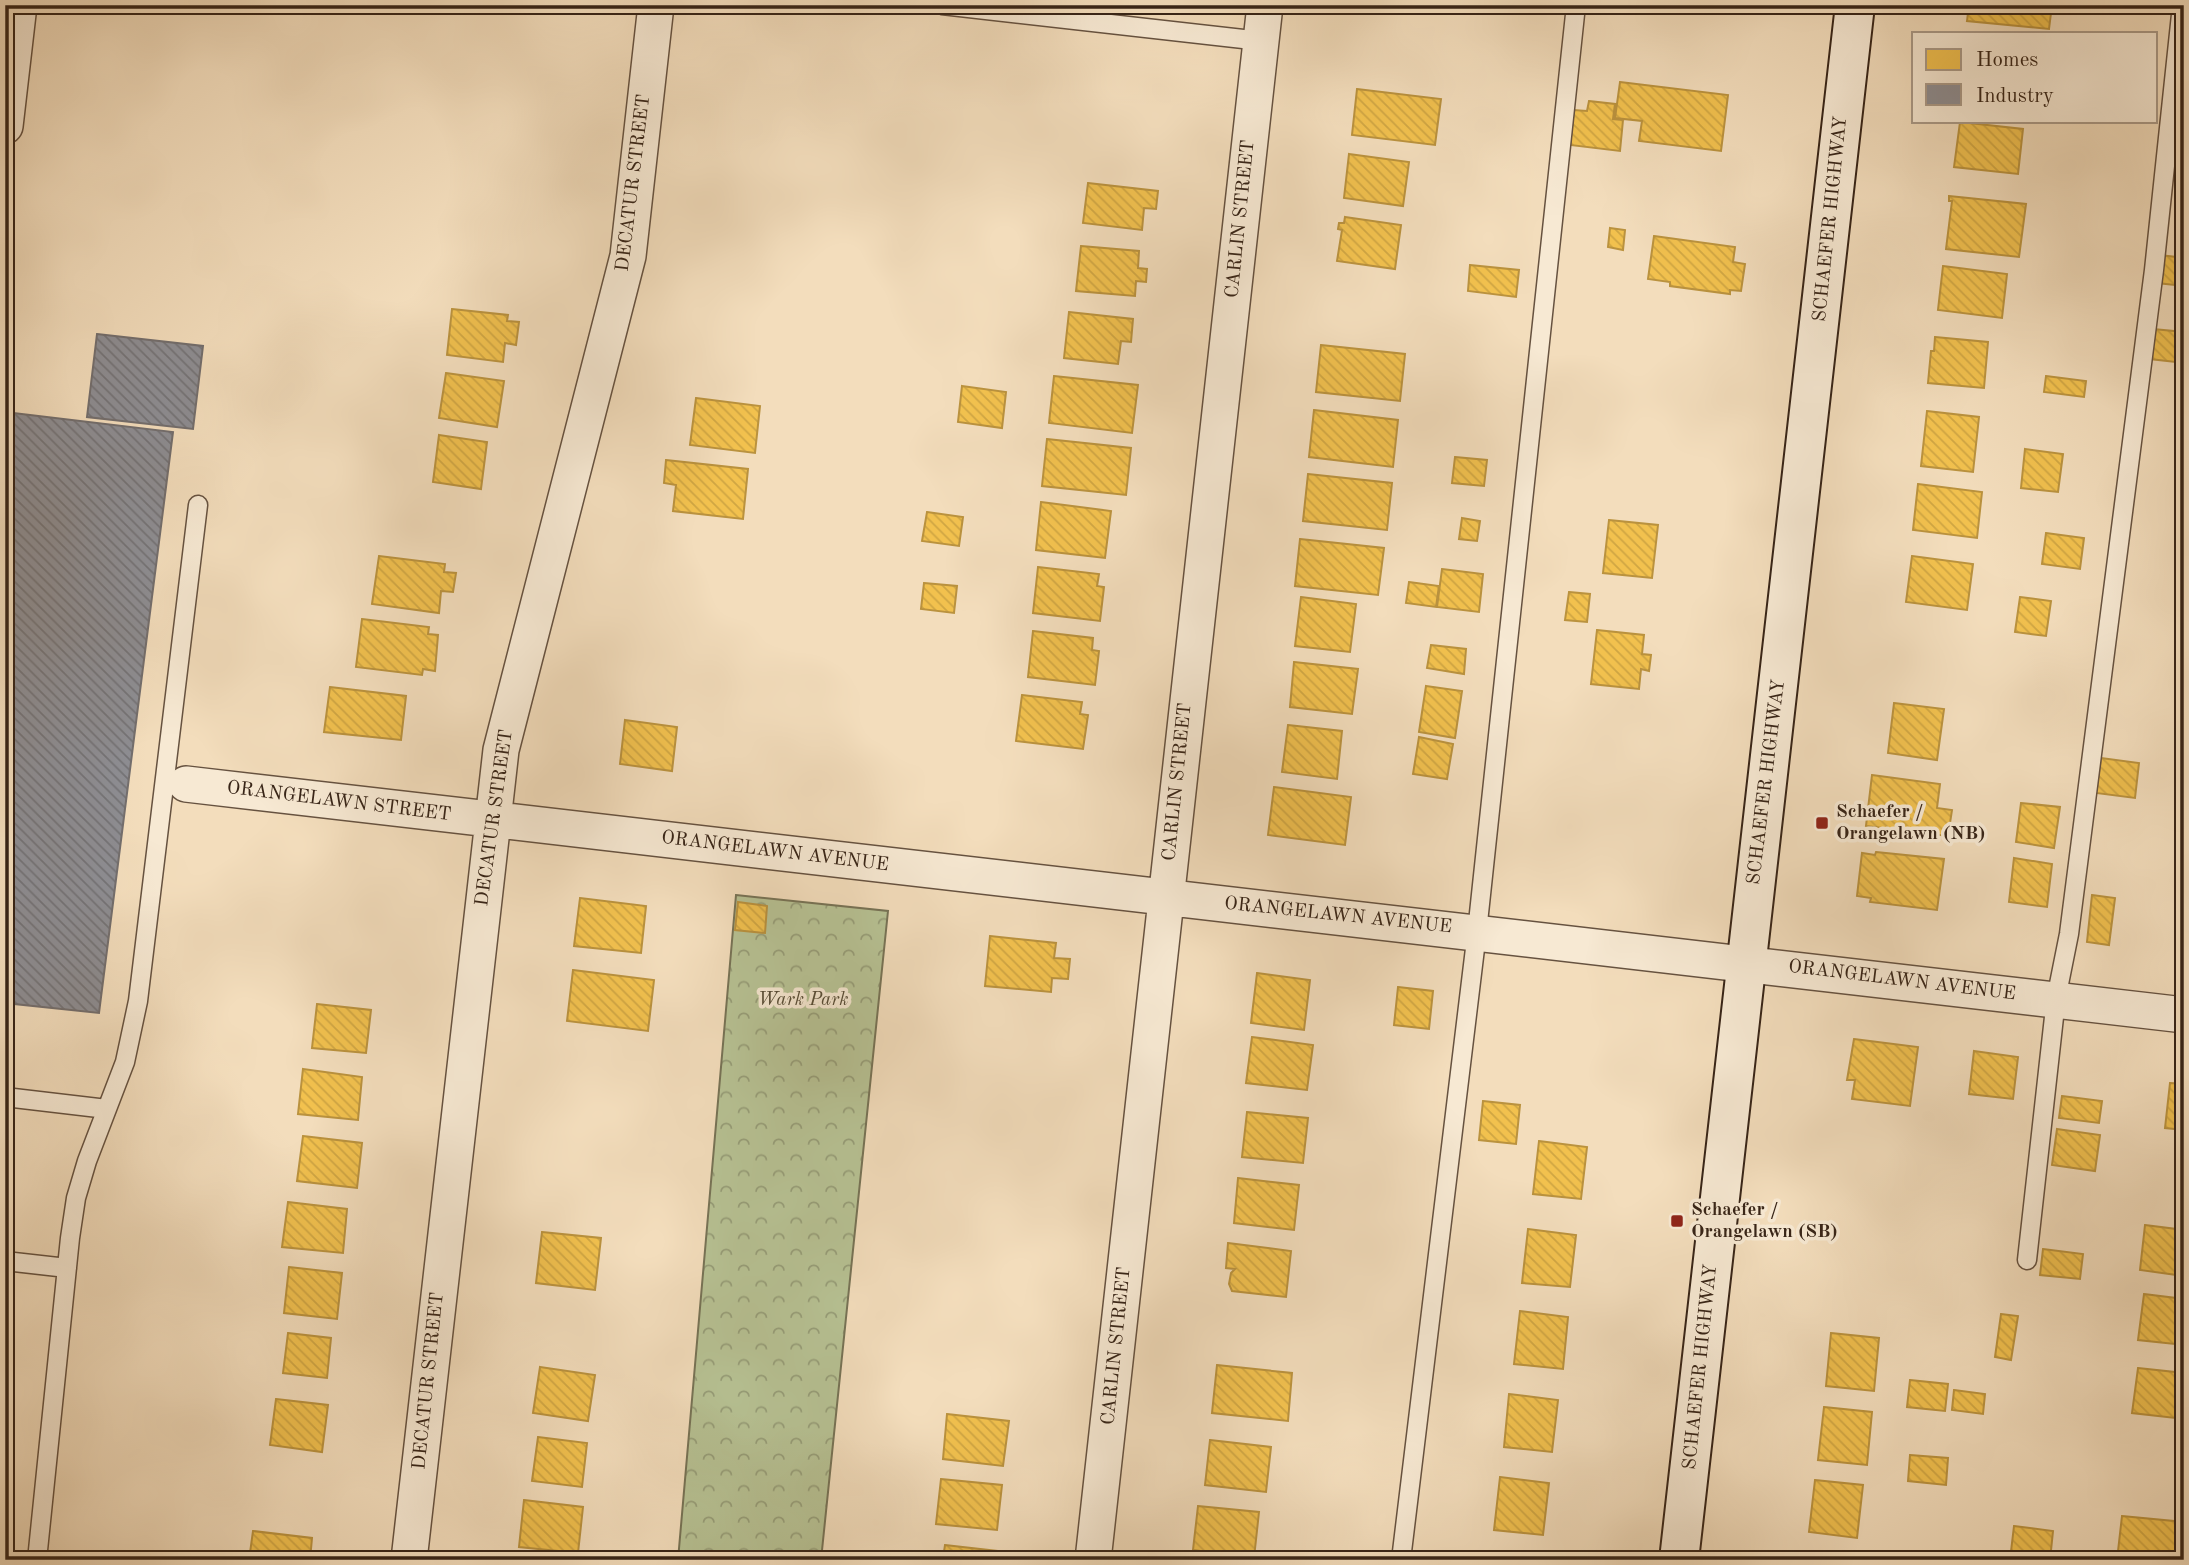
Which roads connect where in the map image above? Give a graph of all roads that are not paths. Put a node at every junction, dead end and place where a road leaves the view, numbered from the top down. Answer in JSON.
{"nodes":[{"id":1,"x":19,"y":5,"type":"edge"},
{"id":2,"x":656,"y":5,"type":"edge"},
{"id":3,"x":942,"y":5,"type":"edge"},
{"id":4,"x":1265,"y":5,"type":"edge"},
{"id":5,"x":1576,"y":5,"type":"edge"},
{"id":6,"x":1855,"y":5,"type":"edge"},
{"id":7,"x":2182,"y":5,"type":"edge"},
{"id":8,"x":1261,"y":41,"type":"junction"},
{"id":9,"x":5,"y":125,"type":"edge"},
{"id":10,"x":198,"y":505,"type":"dead end"},
{"id":11,"x":186,"y":784,"type":"dead end"},
{"id":12,"x":493,"y":820,"type":"junction"},
{"id":13,"x":1165,"y":897,"type":"junction"},
{"id":14,"x":1477,"y":932,"type":"junction"},
{"id":15,"x":1746,"y":962,"type":"junction"},
{"id":16,"x":2056,"y":999,"type":"junction"},
{"id":17,"x":2184,"y":1015,"type":"edge"},
{"id":18,"x":5,"y":1097,"type":"edge"},
{"id":19,"x":107,"y":1109,"type":"junction"},
{"id":20,"x":2027,"y":1260,"type":"dead end"},
{"id":21,"x":5,"y":1261,"type":"edge"},
{"id":22,"x":67,"y":1268,"type":"junction"},
{"id":23,"x":37,"y":1560,"type":"edge"},
{"id":24,"x":409,"y":1560,"type":"edge"},
{"id":25,"x":1093,"y":1560,"type":"edge"},
{"id":26,"x":1401,"y":1560,"type":"edge"},
{"id":27,"x":1679,"y":1560,"type":"edge"}],
"edges":[{"from":1,"to":9,"type":"street"},
{"from":2,"to":12,"type":"street","name":"DECATUR STREET"},
{"from":3,"to":8,"type":"lane"},
{"from":4,"to":8,"type":"street","name":"CARLIN STREET"},
{"from":5,"to":14,"type":"lane"},
{"from":6,"to":15,"type":"main road","name":"SCHAEFER HIGHWAY"},
{"from":7,"to":16,"type":"lane"},
{"from":8,"to":13,"type":"street","name":"CARLIN STREET"},
{"from":10,"to":19,"type":"lane"},
{"from":11,"to":12,"type":"street","name":"ORANGELAWN STREET"},
{"from":12,"to":13,"type":"street","name":"ORANGELAWN AVENUE"},
{"from":12,"to":24,"type":"street","name":"DECATUR STREET"},
{"from":13,"to":14,"type":"street","name":"ORANGELAWN AVENUE"},
{"from":13,"to":25,"type":"street","name":"CARLIN STREET"},
{"from":14,"to":15,"type":"street","name":"ORANGELAWN AVENUE"},
{"from":14,"to":26,"type":"lane"},
{"from":15,"to":16,"type":"street","name":"ORANGELAWN AVENUE"},
{"from":15,"to":27,"type":"main road","name":"SCHAEFER HIGHWAY"},
{"from":16,"to":17,"type":"street","name":"ORANGELAWN AVENUE"},
{"from":16,"to":20,"type":"lane"},
{"from":18,"to":19,"type":"lane"},
{"from":19,"to":22,"type":"lane"},
{"from":21,"to":22,"type":"lane"},
{"from":22,"to":23,"type":"lane"}]}
